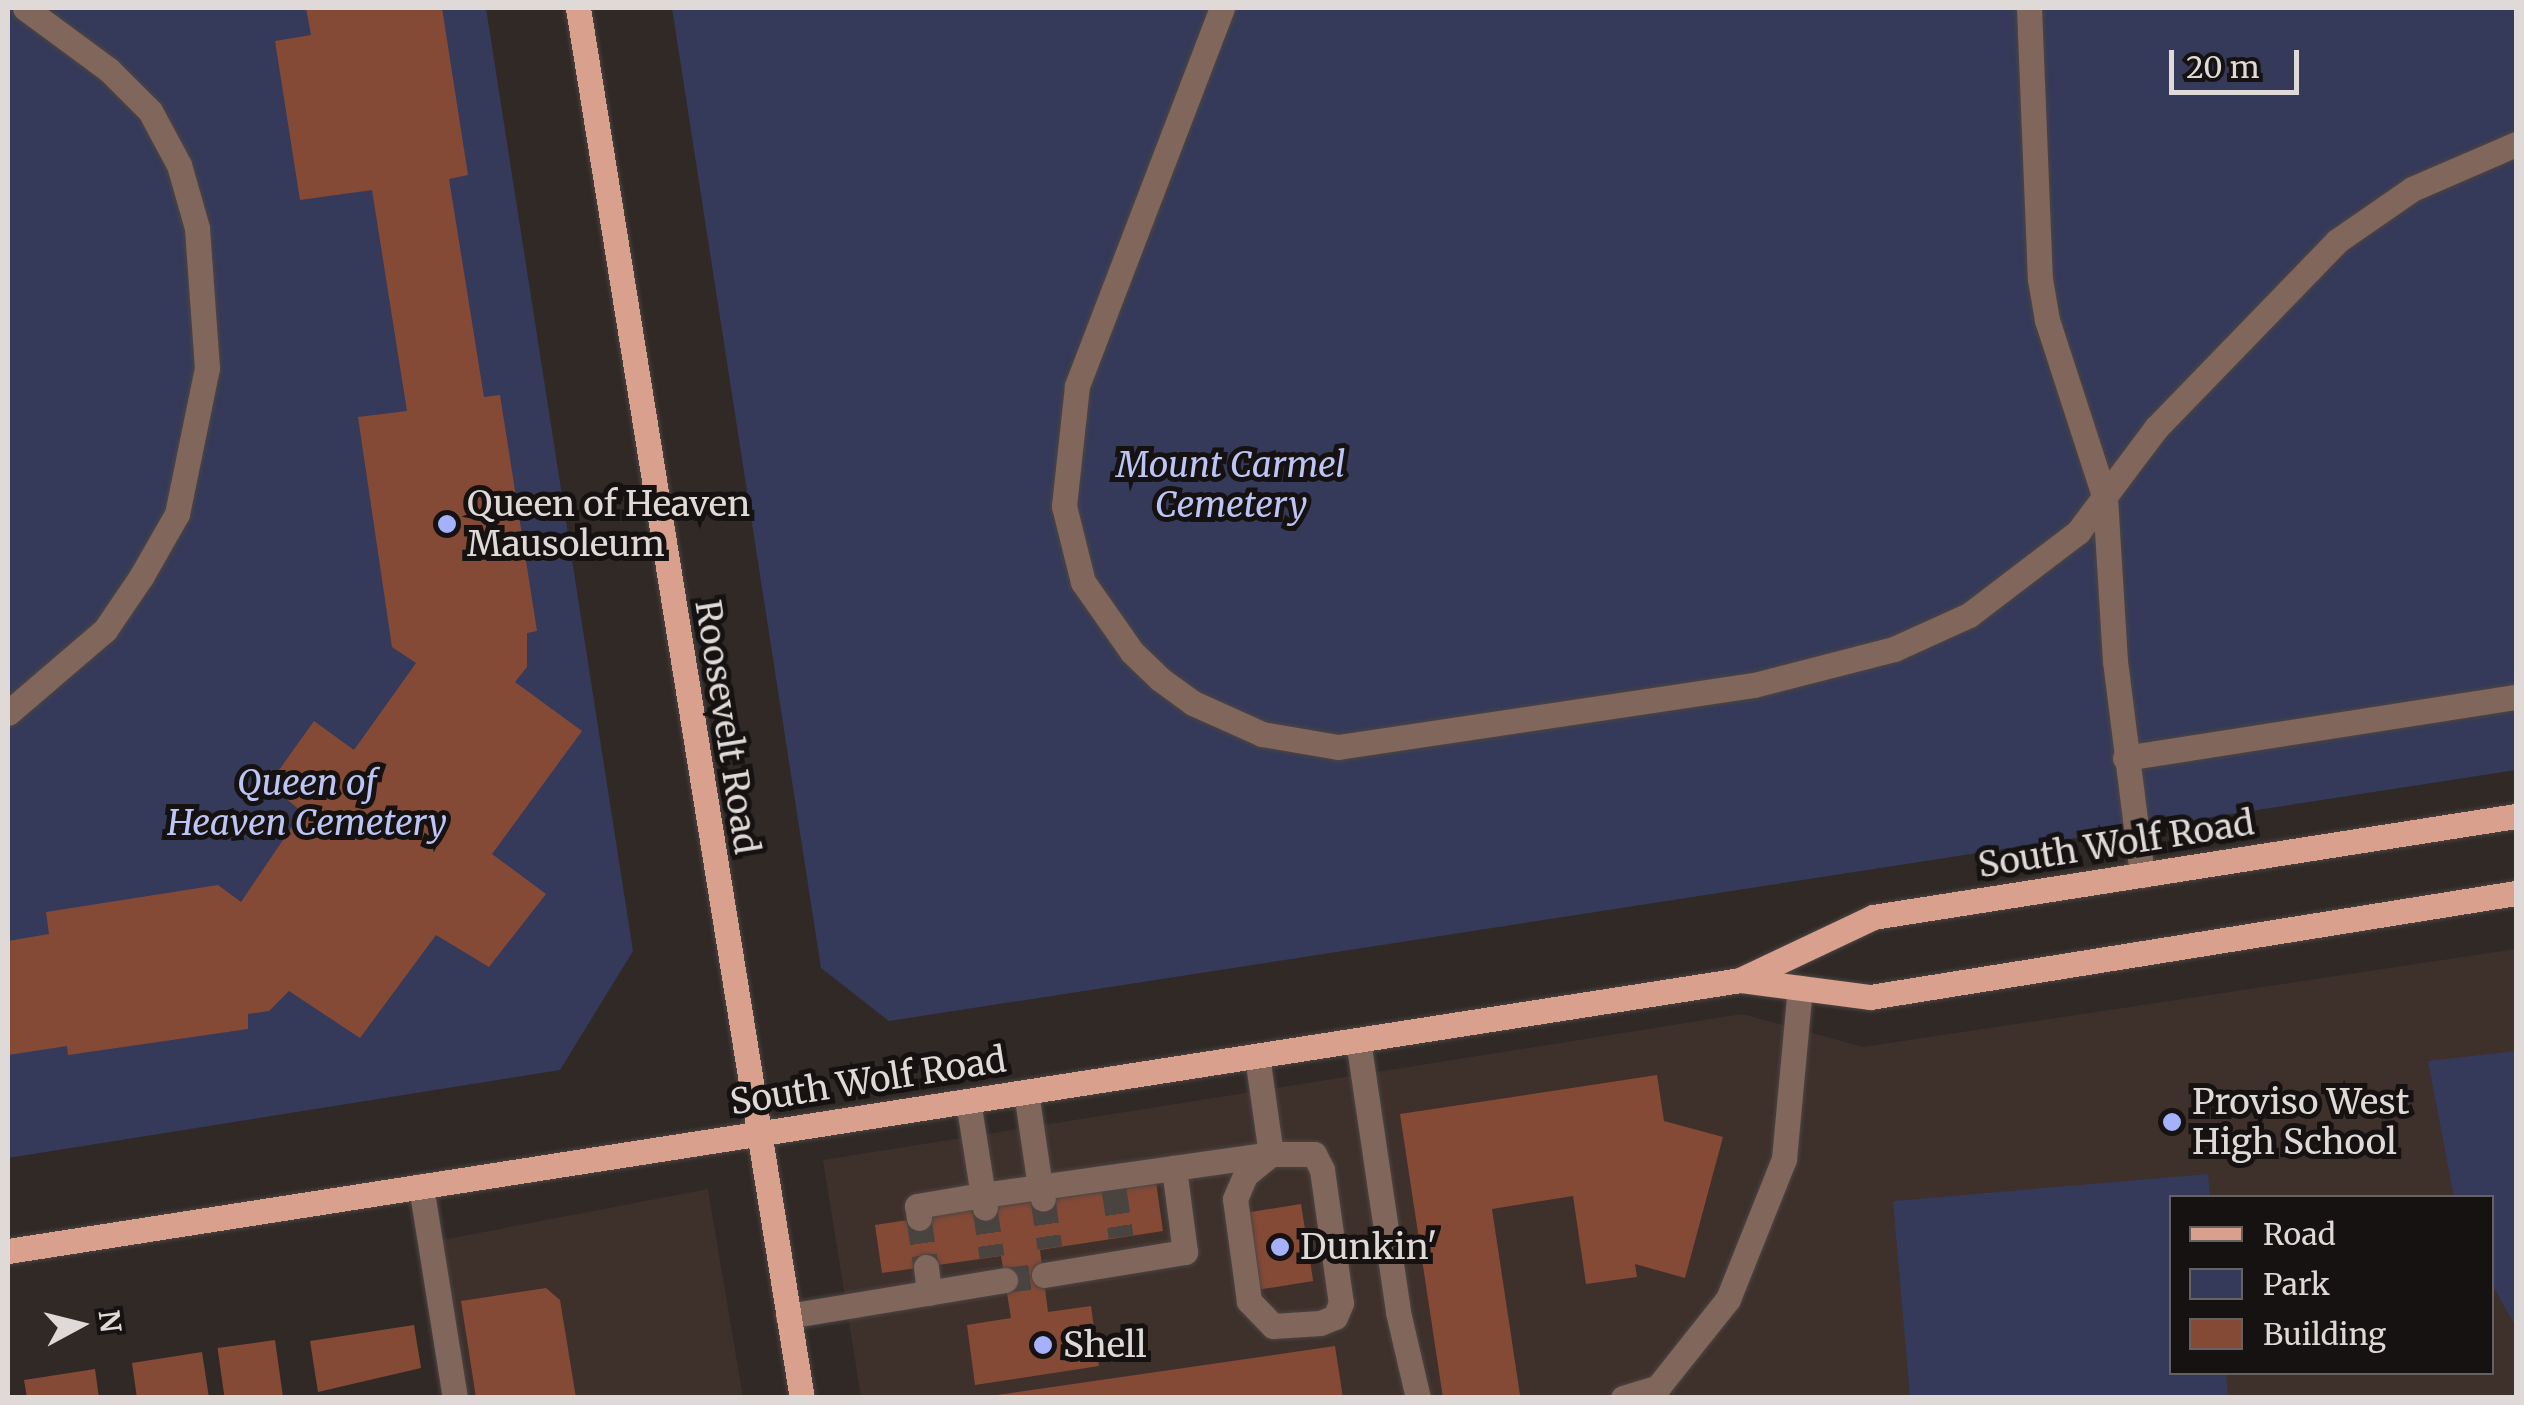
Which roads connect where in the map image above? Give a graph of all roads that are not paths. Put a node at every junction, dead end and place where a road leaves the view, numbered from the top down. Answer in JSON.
{"nodes":[{"id":1,"x":25,"y":8,"type":"edge"},
{"id":2,"x":578,"y":8,"type":"edge"},
{"id":3,"x":1222,"y":8,"type":"edge"},
{"id":4,"x":2029,"y":8,"type":"edge"},
{"id":5,"x":2516,"y":144,"type":"edge"},
{"id":6,"x":2105,"y":498,"type":"junction"},
{"id":7,"x":2516,"y":697,"type":"edge"},
{"id":8,"x":8,"y":713,"type":"edge"},
{"id":9,"x":2125,"y":758,"type":"junction"},
{"id":10,"x":2516,"y":816,"type":"edge"},
{"id":11,"x":2142,"y":875,"type":"junction"},
{"id":12,"x":2516,"y":893,"type":"edge"},
{"id":13,"x":1740,"y":980,"type":"junction"},
{"id":14,"x":1800,"y":988,"type":"junction"},
{"id":15,"x":1358,"y":1040,"type":"junction"},
{"id":16,"x":1257,"y":1056,"type":"junction"},
{"id":17,"x":1026,"y":1092,"type":"junction"},
{"id":18,"x":968,"y":1102,"type":"junction"},
{"id":19,"x":757,"y":1134,"type":"junction"},
{"id":20,"x":1271,"y":1154,"type":"junction"},
{"id":21,"x":1174,"y":1168,"type":"junction"},
{"id":22,"x":421,"y":1186,"type":"junction"},
{"id":23,"x":1041,"y":1194,"type":"junction"},
{"id":24,"x":984,"y":1202,"type":"junction"},
{"id":25,"x":919,"y":1218,"type":"dead end"},
{"id":26,"x":8,"y":1250,"type":"edge"},
{"id":27,"x":1049,"y":1266,"type":"tunnel mouth"},
{"id":28,"x":997,"y":1273,"type":"tunnel mouth"},
{"id":29,"x":788,"y":1316,"type":"junction"},
{"id":30,"x":455,"y":1398,"type":"edge"},
{"id":31,"x":802,"y":1398,"type":"edge"},
{"id":32,"x":1418,"y":1398,"type":"edge"},
{"id":33,"x":1623,"y":1398,"type":"edge"}],
"edges":[{"from":1,"to":8,"type":"lane"},
{"from":2,"to":19,"type":"main road","name":"Roosevelt Road"},
{"from":3,"to":6,"type":"lane"},
{"from":4,"to":6,"type":"lane"},
{"from":5,"to":6,"type":"lane"},
{"from":6,"to":9,"type":"lane"},
{"from":7,"to":9,"type":"lane"},
{"from":9,"to":11,"type":"lane"},
{"from":10,"to":11,"type":"main road","name":"South Wolf Road"},
{"from":11,"to":13,"type":"main road","name":"South Wolf Road"},
{"from":12,"to":14,"type":"main road","name":"South Wolf Road"},
{"from":13,"to":14,"type":"main road","name":"South Wolf Road"},
{"from":13,"to":15,"type":"main road","name":"South Wolf Road"},
{"from":14,"to":33,"type":"lane"},
{"from":15,"to":16,"type":"main road","name":"South Wolf Road"},
{"from":15,"to":32,"type":"lane"},
{"from":16,"to":17,"type":"main road","name":"South Wolf Road"},
{"from":16,"to":20,"type":"lane"},
{"from":17,"to":18,"type":"main road","name":"South Wolf Road"},
{"from":17,"to":23,"type":"lane"},
{"from":18,"to":19,"type":"main road","name":"South Wolf Road"},
{"from":18,"to":24,"type":"lane"},
{"from":19,"to":22,"type":"main road","name":"South Wolf Road"},
{"from":19,"to":29,"type":"main road","name":"Roosevelt Road"},
{"from":20,"to":20,"type":"lane"},
{"from":20,"to":21,"type":"lane"},
{"from":21,"to":23,"type":"lane"},
{"from":21,"to":27,"type":"lane"},
{"from":22,"to":26,"type":"main road","name":"South Wolf Road"},
{"from":22,"to":30,"type":"lane"},
{"from":23,"to":24,"type":"lane"},
{"from":24,"to":25,"type":"lane"},
{"from":28,"to":29,"type":"lane"},
{"from":29,"to":31,"type":"main road","name":"Roosevelt Road"}]}
